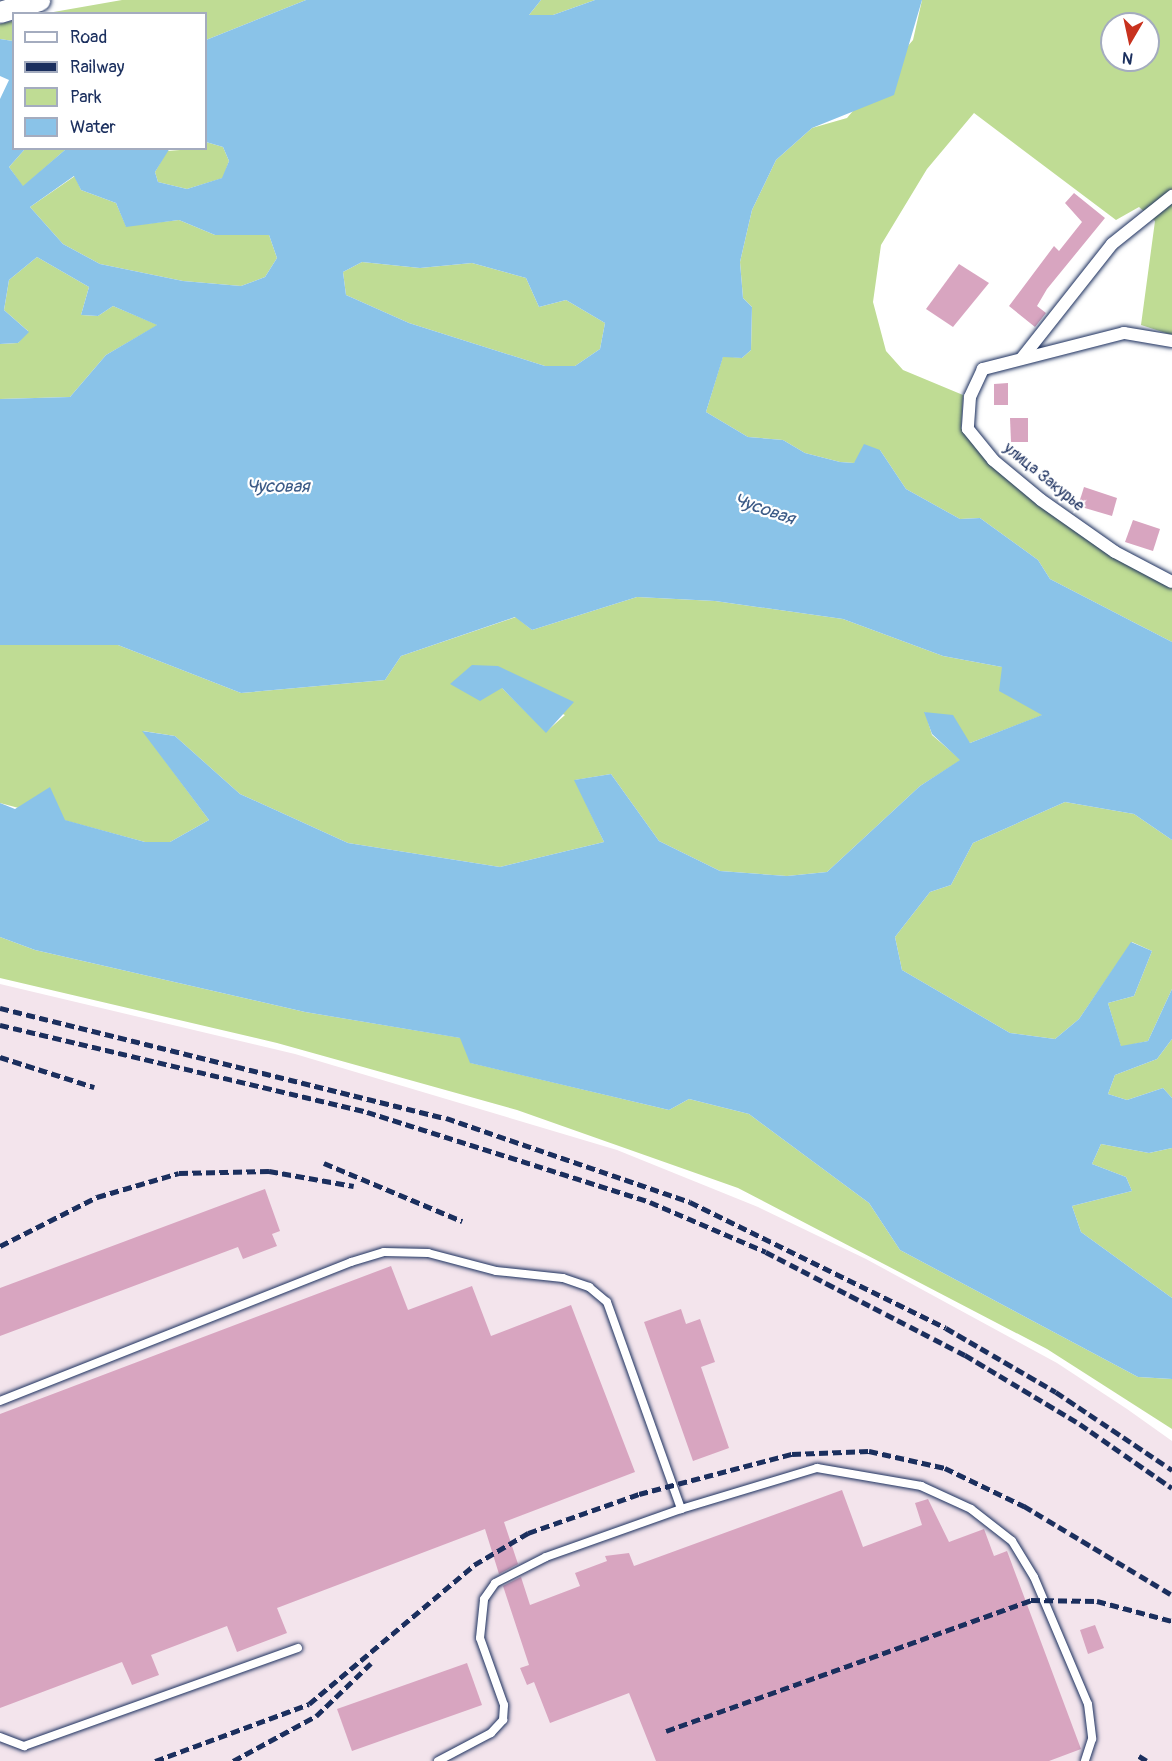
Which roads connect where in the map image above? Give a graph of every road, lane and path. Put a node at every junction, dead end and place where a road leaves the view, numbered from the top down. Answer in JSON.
{"nodes":[{"id":1,"x":39,"y":0,"type":"edge"},
{"id":2,"x":0,"y":12,"type":"edge"},
{"id":3,"x":1172,"y":196,"type":"edge"},
{"id":4,"x":1172,"y":341,"type":"edge"},
{"id":5,"x":1022,"y":358,"type":"junction"},
{"id":6,"x":1172,"y":582,"type":"edge"},
{"id":7,"x":0,"y":1401,"type":"edge"},
{"id":8,"x":681,"y":1509,"type":"junction"},
{"id":9,"x":298,"y":1648,"type":"dead end"},
{"id":10,"x":0,"y":1737,"type":"edge"},
{"id":11,"x":438,"y":1761,"type":"edge"},
{"id":12,"x":1085,"y":1761,"type":"edge"}],
"edges":[{"from":1,"to":2,"type":"street"},
{"from":3,"to":5,"type":"street"},
{"from":4,"to":5,"type":"street","name":"улица Закурье"},
{"from":5,"to":6,"type":"street","name":"улица Закурье"},
{"from":7,"to":8,"type":"lane"},
{"from":8,"to":11,"type":"lane"},
{"from":8,"to":12,"type":"lane"},
{"from":9,"to":10,"type":"lane"}]}
